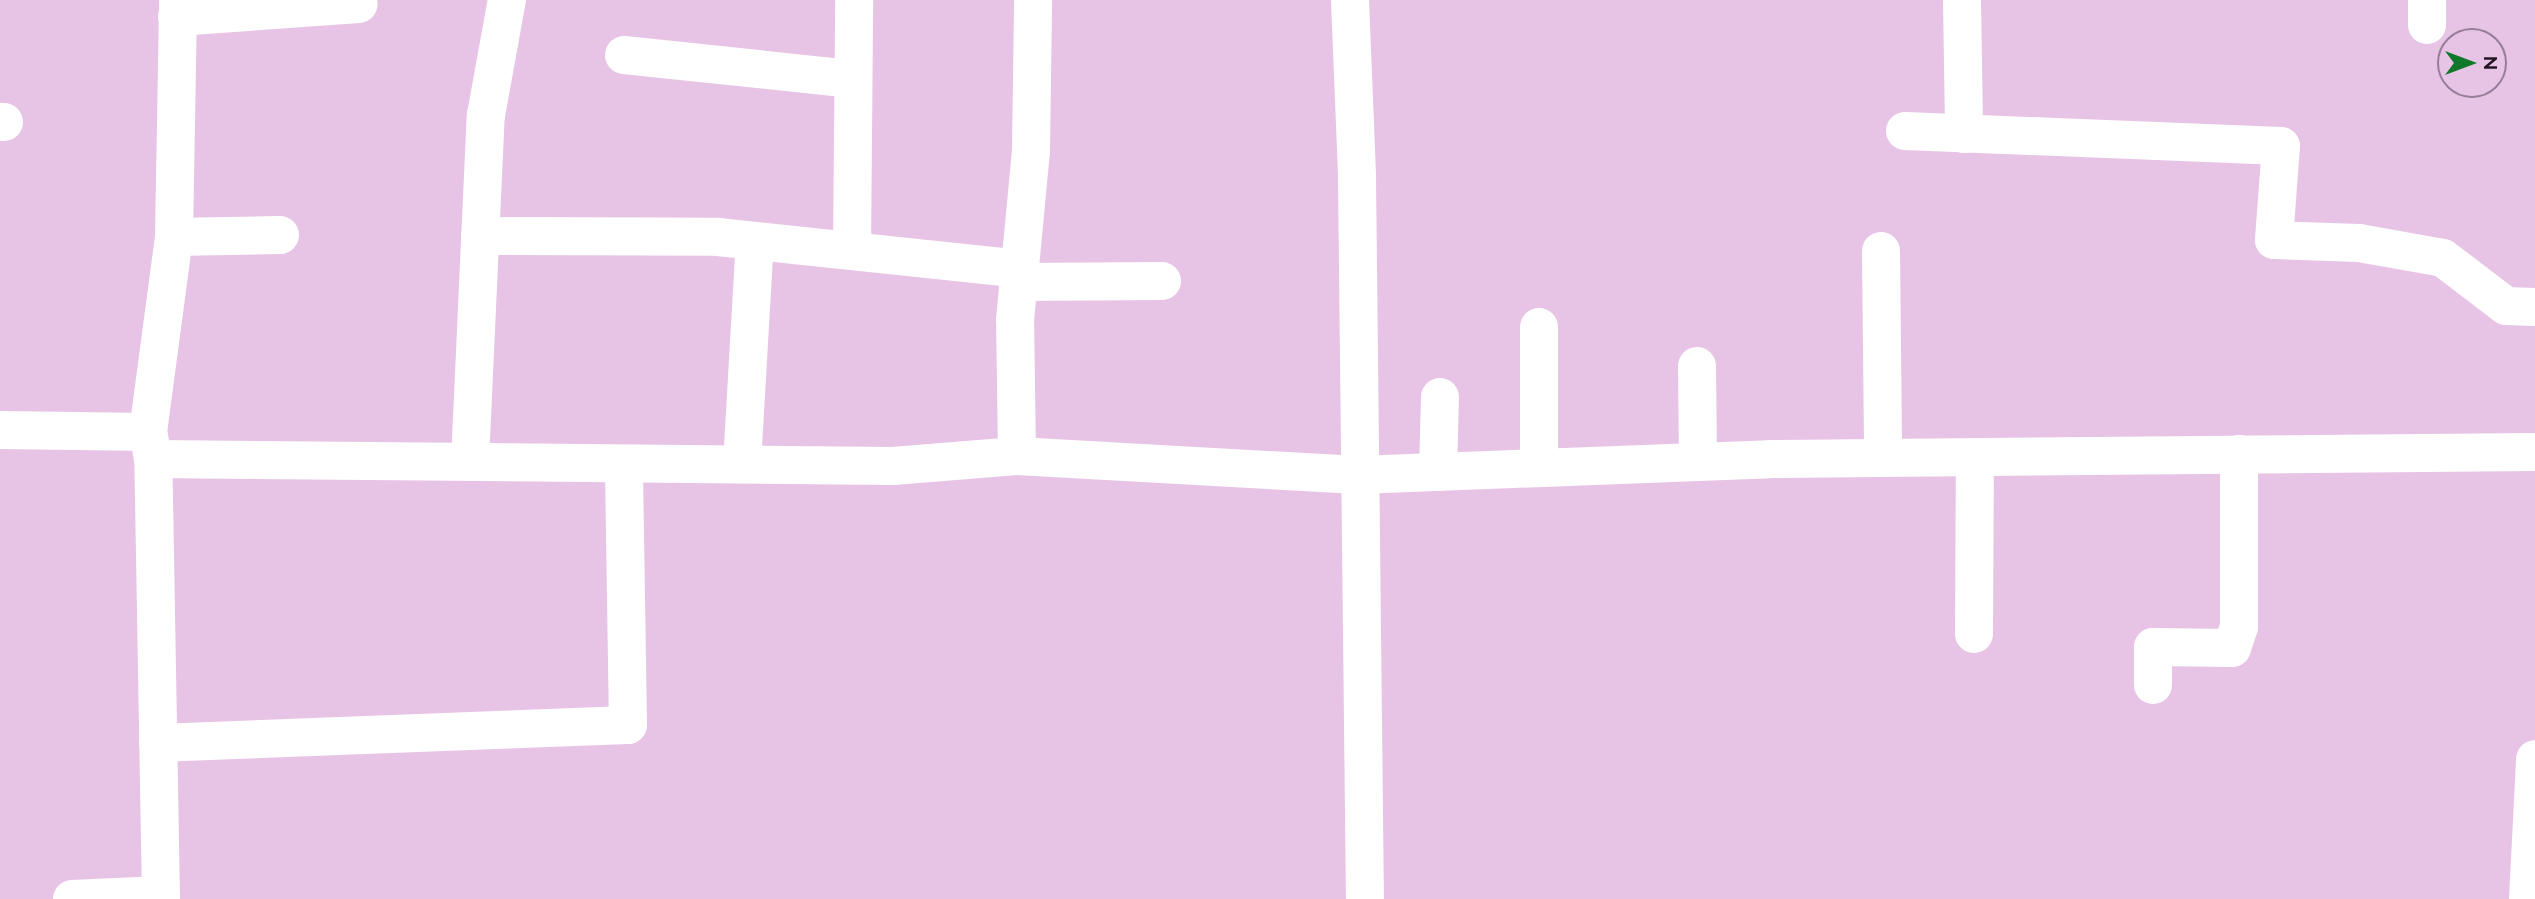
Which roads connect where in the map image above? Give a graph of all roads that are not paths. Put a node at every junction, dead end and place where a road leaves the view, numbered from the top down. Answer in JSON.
{"nodes":[{"id":1,"x":507,"y":0,"type":"edge"},
{"id":2,"x":854,"y":0,"type":"edge"},
{"id":3,"x":1033,"y":0,"type":"edge"},
{"id":4,"x":1350,"y":0,"type":"edge"},
{"id":5,"x":1962,"y":0,"type":"edge"},
{"id":6,"x":359,"y":4,"type":"dead end"},
{"id":7,"x":178,"y":8,"type":"edge"},
{"id":8,"x":624,"y":55,"type":"dead end"},
{"id":9,"x":853,"y":79,"type":"junction"},
{"id":10,"x":1905,"y":131,"type":"dead end"},
{"id":11,"x":1964,"y":134,"type":"junction"},
{"id":12,"x":280,"y":235,"type":"dead end"},
{"id":13,"x":480,"y":236,"type":"junction"},
{"id":14,"x":174,"y":237,"type":"junction"},
{"id":15,"x":755,"y":241,"type":"junction"},
{"id":16,"x":852,"y":251,"type":"junction"},
{"id":17,"x":1881,"y":251,"type":"dead end"},
{"id":18,"x":1019,"y":276,"type":"junction"},
{"id":19,"x":1162,"y":281,"type":"dead end"},
{"id":20,"x":2535,"y":307,"type":"edge"},
{"id":21,"x":1539,"y":327,"type":"dead end"},
{"id":22,"x":1697,"y":366,"type":"dead end"},
{"id":23,"x":1440,"y":397,"type":"dead end"},
{"id":24,"x":0,"y":430,"type":"edge"},
{"id":25,"x":150,"y":446,"type":"junction"},
{"id":26,"x":2535,"y":452,"type":"edge"},
{"id":27,"x":2239,"y":454,"type":"junction"},
{"id":28,"x":1017,"y":456,"type":"junction"},
{"id":29,"x":1975,"y":457,"type":"junction"},
{"id":30,"x":1883,"y":458,"type":"junction"},
{"id":31,"x":470,"y":462,"type":"junction"},
{"id":32,"x":1698,"y":462,"type":"junction"},
{"id":33,"x":624,"y":464,"type":"junction"},
{"id":34,"x":742,"y":464,"type":"junction"},
{"id":35,"x":1539,"y":468,"type":"junction"},
{"id":36,"x":1438,"y":472,"type":"junction"},
{"id":37,"x":1358,"y":475,"type":"junction"},
{"id":38,"x":1974,"y":634,"type":"dead end"},
{"id":39,"x":2153,"y":685,"type":"dead end"},
{"id":40,"x":158,"y":743,"type":"junction"},
{"id":41,"x":2535,"y":758,"type":"edge"},
{"id":42,"x":2535,"y":773,"type":"edge"},
{"id":43,"x":161,"y":897,"type":"edge"},
{"id":44,"x":72,"y":899,"type":"edge"},
{"id":45,"x":1365,"y":899,"type":"edge"},
{"id":46,"x":2528,"y":899,"type":"edge"}],
"edges":[{"from":1,"to":13,"type":"street"},
{"from":2,"to":9,"type":"street"},
{"from":3,"to":18,"type":"street"},
{"from":4,"to":37,"type":"street"},
{"from":5,"to":11,"type":"street"},
{"from":6,"to":7,"type":"street"},
{"from":7,"to":14,"type":"street"},
{"from":8,"to":9,"type":"street"},
{"from":9,"to":16,"type":"street"},
{"from":10,"to":11,"type":"street"},
{"from":11,"to":20,"type":"street"},
{"from":12,"to":14,"type":"street"},
{"from":13,"to":15,"type":"street"},
{"from":13,"to":31,"type":"street"},
{"from":14,"to":25,"type":"street"},
{"from":15,"to":16,"type":"street"},
{"from":15,"to":34,"type":"street"},
{"from":16,"to":18,"type":"street"},
{"from":17,"to":30,"type":"street"},
{"from":18,"to":19,"type":"street"},
{"from":18,"to":28,"type":"street"},
{"from":21,"to":35,"type":"street"},
{"from":22,"to":32,"type":"street"},
{"from":23,"to":36,"type":"street"},
{"from":24,"to":25,"type":"street"},
{"from":25,"to":31,"type":"street"},
{"from":25,"to":40,"type":"street"},
{"from":26,"to":27,"type":"street"},
{"from":27,"to":29,"type":"street"},
{"from":27,"to":39,"type":"street"},
{"from":28,"to":34,"type":"street"},
{"from":28,"to":37,"type":"street"},
{"from":29,"to":30,"type":"street"},
{"from":29,"to":38,"type":"street"},
{"from":30,"to":32,"type":"street"},
{"from":31,"to":33,"type":"street"},
{"from":32,"to":35,"type":"street"},
{"from":33,"to":34,"type":"street"},
{"from":33,"to":40,"type":"street"},
{"from":35,"to":36,"type":"street"},
{"from":36,"to":37,"type":"street"},
{"from":37,"to":45,"type":"street"},
{"from":40,"to":43,"type":"street"},
{"from":41,"to":42,"type":"street"},
{"from":42,"to":46,"type":"street"},
{"from":43,"to":44,"type":"street"}]}
